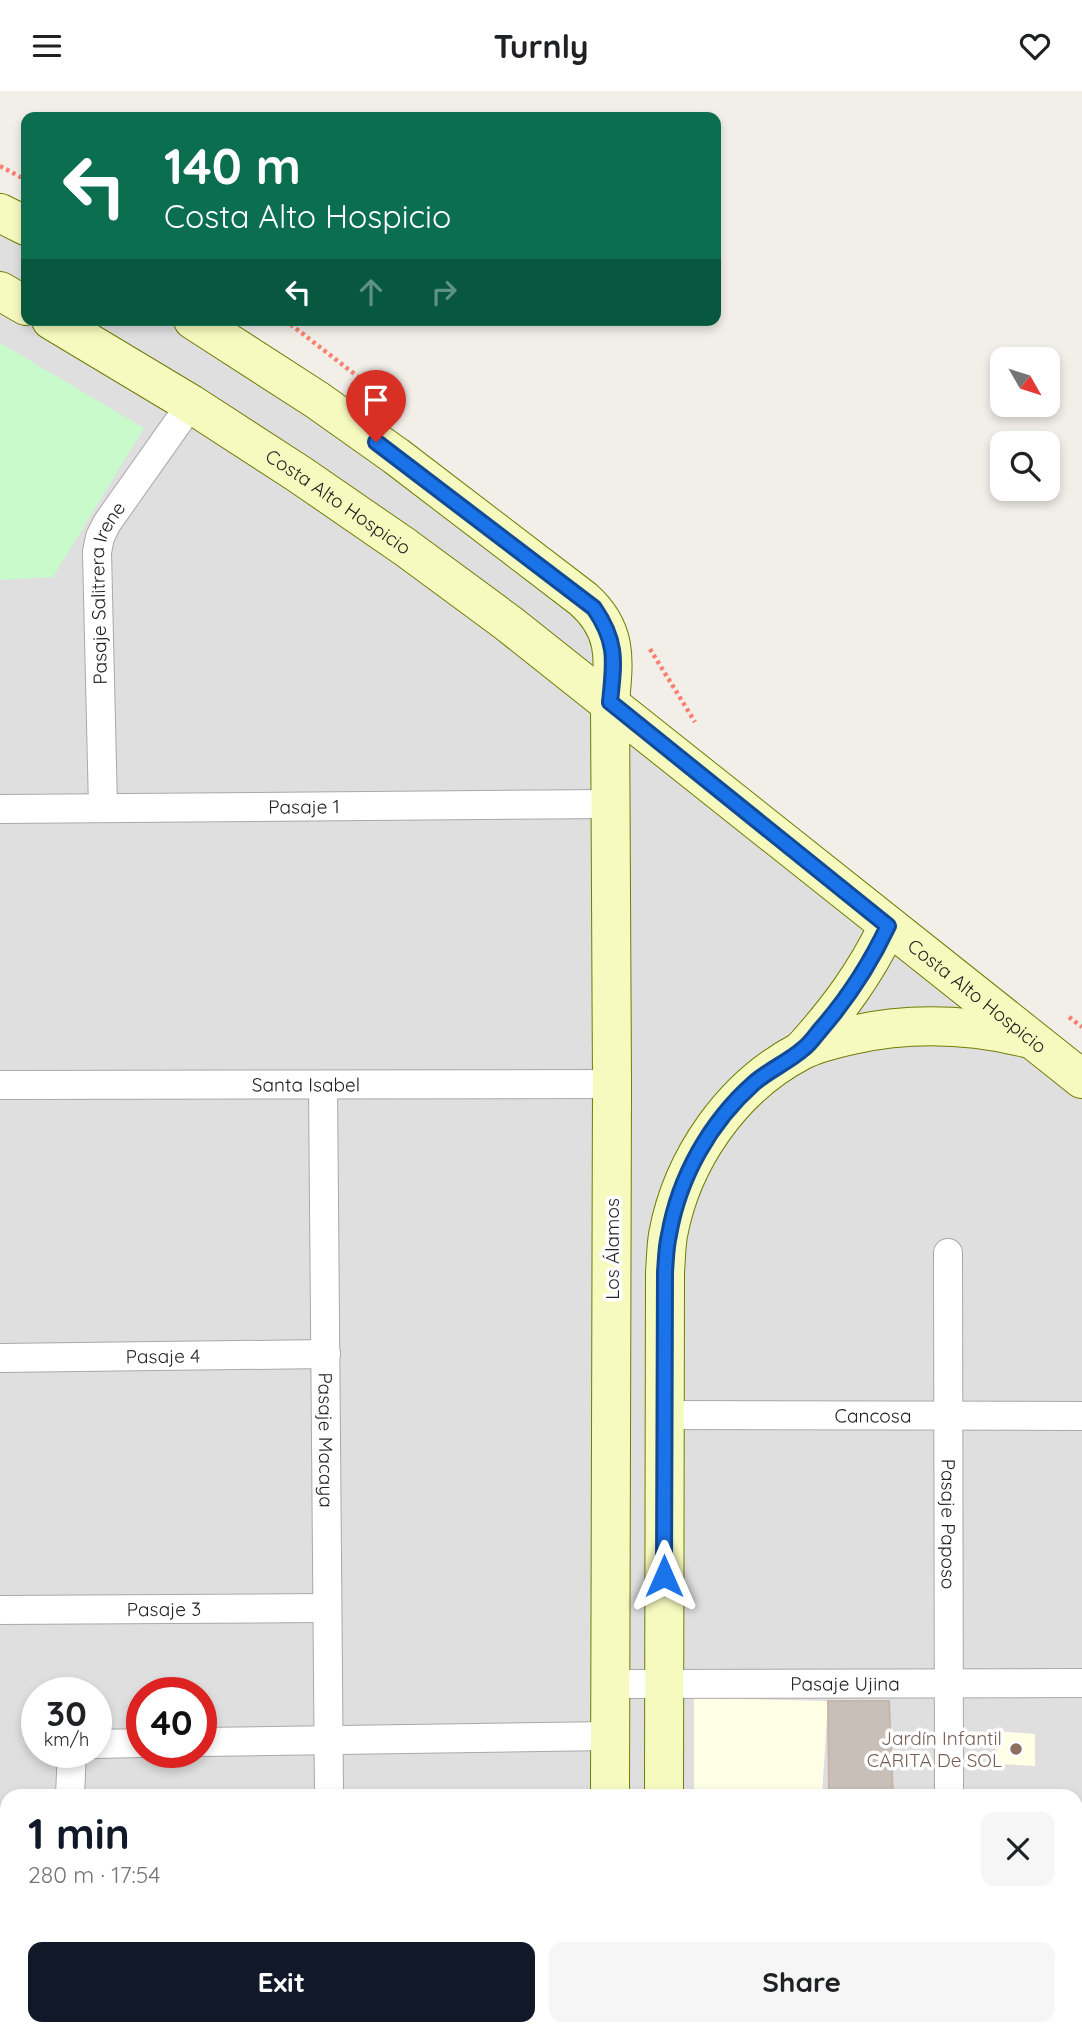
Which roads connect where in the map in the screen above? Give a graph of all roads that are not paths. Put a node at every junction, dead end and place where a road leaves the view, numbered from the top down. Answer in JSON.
{"nodes":[{"id":1,"x":0,"y":213,"type":"edge"},
{"id":2,"x":21,"y":224,"type":"edge"},
{"id":3,"x":0,"y":291,"type":"edge"},
{"id":4,"x":21,"y":303,"type":"edge"},
{"id":5,"x":61,"y":326,"type":"edge"},
{"id":6,"x":201,"y":326,"type":"edge"},
{"id":7,"x":191,"y":404,"type":"junction"},
{"id":8,"x":610,"y":702,"type":"junction"},
{"id":9,"x":610,"y":804,"type":"junction"},
{"id":10,"x":103,"y":808,"type":"junction"},
{"id":11,"x":0,"y":809,"type":"edge"},
{"id":12,"x":888,"y":926,"type":"junction"},
{"id":13,"x":1035,"y":1040,"type":"junction"},
{"id":14,"x":803,"y":1049,"type":"junction"},
{"id":15,"x":1082,"y":1079,"type":"edge"},
{"id":16,"x":612,"y":1084,"type":"junction"},
{"id":17,"x":0,"y":1085,"type":"edge"},
{"id":18,"x":323,"y":1085,"type":"junction"},
{"id":19,"x":948,"y":1254,"type":"dead end"},
{"id":20,"x":326,"y":1354,"type":"junction"},
{"id":21,"x":0,"y":1358,"type":"edge"},
{"id":22,"x":663,"y":1415,"type":"junction"},
{"id":23,"x":948,"y":1415,"type":"junction"},
{"id":24,"x":1082,"y":1416,"type":"edge"},
{"id":25,"x":327,"y":1608,"type":"junction"},
{"id":26,"x":0,"y":1610,"type":"edge"},
{"id":27,"x":949,"y":1683,"type":"junction"},
{"id":28,"x":1082,"y":1683,"type":"edge"},
{"id":29,"x":611,"y":1684,"type":"junction"},
{"id":30,"x":664,"y":1684,"type":"junction"},
{"id":31,"x":610,"y":1736,"type":"junction"},
{"id":32,"x":329,"y":1739,"type":"junction"},
{"id":33,"x":217,"y":1742,"type":"edge"},
{"id":34,"x":71,"y":1768,"type":"edge"},
{"id":35,"x":70,"y":1789,"type":"edge"},
{"id":36,"x":329,"y":1789,"type":"edge"},
{"id":37,"x":610,"y":1789,"type":"edge"},
{"id":38,"x":664,"y":1789,"type":"edge"},
{"id":39,"x":949,"y":1789,"type":"edge"}],
"edges":[{"from":1,"to":2,"type":"street"},
{"from":3,"to":4,"type":"street"},
{"from":5,"to":7,"type":"street","name":"Costa Alto Hospicio"},
{"from":6,"to":8,"type":"street"},
{"from":7,"to":8,"type":"street","name":"Costa Alto Hospicio"},
{"from":7,"to":10,"type":"street","name":"Pasaje Salitrera Irene"},
{"from":8,"to":9,"type":"street","name":"Los Álamos"},
{"from":8,"to":12,"type":"street","name":"Costa Alto Hospicio"},
{"from":9,"to":10,"type":"street","name":"Pasaje 1"},
{"from":9,"to":16,"type":"street","name":"Los Álamos"},
{"from":10,"to":11,"type":"street","name":"Pasaje 1"},
{"from":12,"to":13,"type":"street","name":"Costa Alto Hospicio"},
{"from":12,"to":14,"type":"street"},
{"from":13,"to":14,"type":"street"},
{"from":13,"to":15,"type":"street","name":"Costa Alto Hospicio"},
{"from":14,"to":22,"type":"street"},
{"from":16,"to":18,"type":"street","name":"Santa Isabel"},
{"from":16,"to":29,"type":"street","name":"Los Álamos"},
{"from":17,"to":18,"type":"street","name":"Santa Isabel"},
{"from":18,"to":20,"type":"street","name":"Pasaje Macaya"},
{"from":19,"to":23,"type":"street","name":"Pasaje Paposo"},
{"from":20,"to":21,"type":"street","name":"Pasaje 4"},
{"from":20,"to":25,"type":"street","name":"Pasaje Macaya"},
{"from":22,"to":23,"type":"street","name":"Cancosa"},
{"from":22,"to":30,"type":"street"},
{"from":23,"to":24,"type":"street","name":"Cancosa"},
{"from":23,"to":27,"type":"street","name":"Pasaje Paposo"},
{"from":25,"to":26,"type":"street","name":"Pasaje 3"},
{"from":25,"to":32,"type":"street","name":"Pasaje Macaya"},
{"from":27,"to":28,"type":"street","name":"Pasaje Ujina"},
{"from":27,"to":30,"type":"street","name":"Pasaje Ujina"},
{"from":27,"to":39,"type":"street","name":"Pasaje Paposo"},
{"from":29,"to":30,"type":"street","name":"Pasaje Ujina"},
{"from":29,"to":31,"type":"street","name":"Los Álamos"},
{"from":30,"to":38,"type":"street"},
{"from":31,"to":32,"type":"street"},
{"from":31,"to":37,"type":"street","name":"Los Álamos"},
{"from":32,"to":33,"type":"street"},
{"from":32,"to":36,"type":"street","name":"Pasaje Macaya"},
{"from":34,"to":35,"type":"street"}]}
